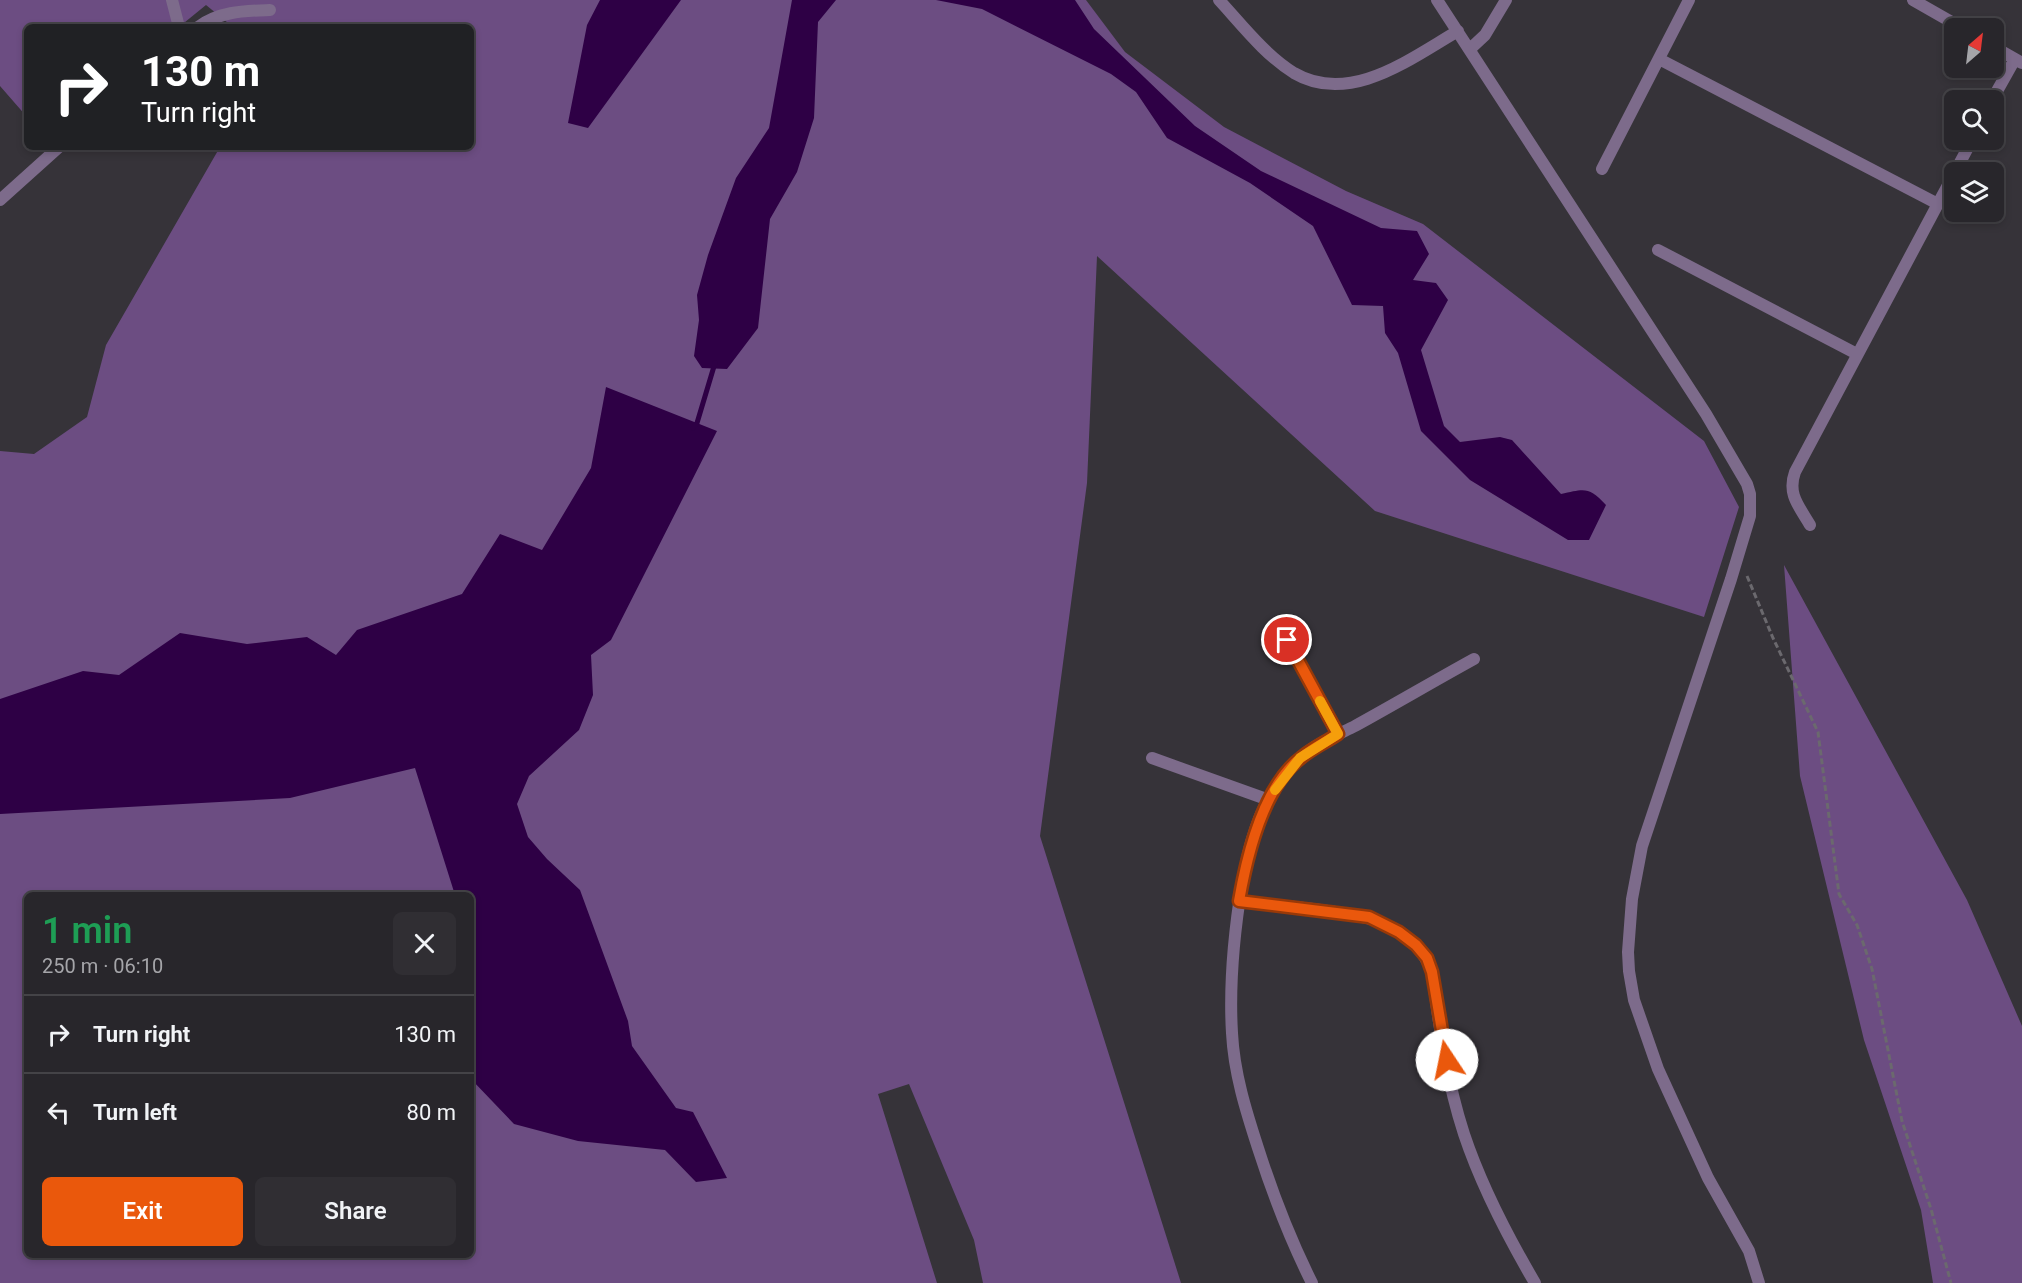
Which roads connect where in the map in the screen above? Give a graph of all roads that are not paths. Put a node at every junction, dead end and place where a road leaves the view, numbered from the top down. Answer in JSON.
{"nodes":[{"id":1,"x":172,"y":0,"type":"edge"},
{"id":2,"x":1219,"y":0,"type":"edge"},
{"id":3,"x":1437,"y":0,"type":"edge"},
{"id":4,"x":1506,"y":0,"type":"edge"},
{"id":5,"x":1689,"y":0,"type":"edge"},
{"id":6,"x":1913,"y":0,"type":"edge"},
{"id":7,"x":270,"y":10,"type":"dead end"},
{"id":8,"x":1944,"y":18,"type":"edge"},
{"id":9,"x":178,"y":24,"type":"edge"},
{"id":10,"x":202,"y":24,"type":"edge"},
{"id":11,"x":1458,"y":31,"type":"junction"},
{"id":12,"x":1470,"y":49,"type":"junction"},
{"id":13,"x":2004,"y":52,"type":"edge"},
{"id":14,"x":1659,"y":59,"type":"junction"},
{"id":15,"x":2018,"y":61,"type":"edge"},
{"id":16,"x":1999,"y":90,"type":"edge"},
{"id":17,"x":56,"y":150,"type":"edge"},
{"id":18,"x":1967,"y":150,"type":"edge"},
{"id":19,"x":1602,"y":169,"type":"dead end"},
{"id":20,"x":0,"y":200,"type":"edge"},
{"id":21,"x":1938,"y":204,"type":"junction"},
{"id":22,"x":1658,"y":250,"type":"dead end"},
{"id":23,"x":1857,"y":354,"type":"junction"},
{"id":24,"x":1810,"y":525,"type":"dead end"},
{"id":25,"x":1278,"y":622,"type":"dead end"},
{"id":26,"x":1474,"y":659,"type":"dead end"},
{"id":27,"x":1338,"y":734,"type":"junction"},
{"id":28,"x":1152,"y":758,"type":"dead end"},
{"id":29,"x":1269,"y":800,"type":"junction"},
{"id":30,"x":1239,"y":901,"type":"junction"},
{"id":31,"x":1312,"y":1283,"type":"edge"},
{"id":32,"x":1535,"y":1283,"type":"edge"},
{"id":33,"x":1759,"y":1283,"type":"edge"}],
"edges":[{"from":1,"to":9,"type":"street"},
{"from":2,"to":11,"type":"street"},
{"from":3,"to":11,"type":"street"},
{"from":4,"to":12,"type":"street"},
{"from":5,"to":14,"type":"street"},
{"from":6,"to":8,"type":"street"},
{"from":7,"to":10,"type":"street"},
{"from":11,"to":12,"type":"street"},
{"from":12,"to":33,"type":"street"},
{"from":13,"to":15,"type":"street"},
{"from":14,"to":19,"type":"street"},
{"from":14,"to":21,"type":"street"},
{"from":15,"to":16,"type":"street"},
{"from":17,"to":20,"type":"street"},
{"from":18,"to":21,"type":"street"},
{"from":21,"to":23,"type":"street"},
{"from":22,"to":23,"type":"street"},
{"from":23,"to":24,"type":"street"},
{"from":25,"to":27,"type":"street"},
{"from":26,"to":27,"type":"street"},
{"from":27,"to":29,"type":"street"},
{"from":28,"to":29,"type":"street"},
{"from":29,"to":30,"type":"street"},
{"from":30,"to":31,"type":"street"},
{"from":30,"to":32,"type":"street"}]}
